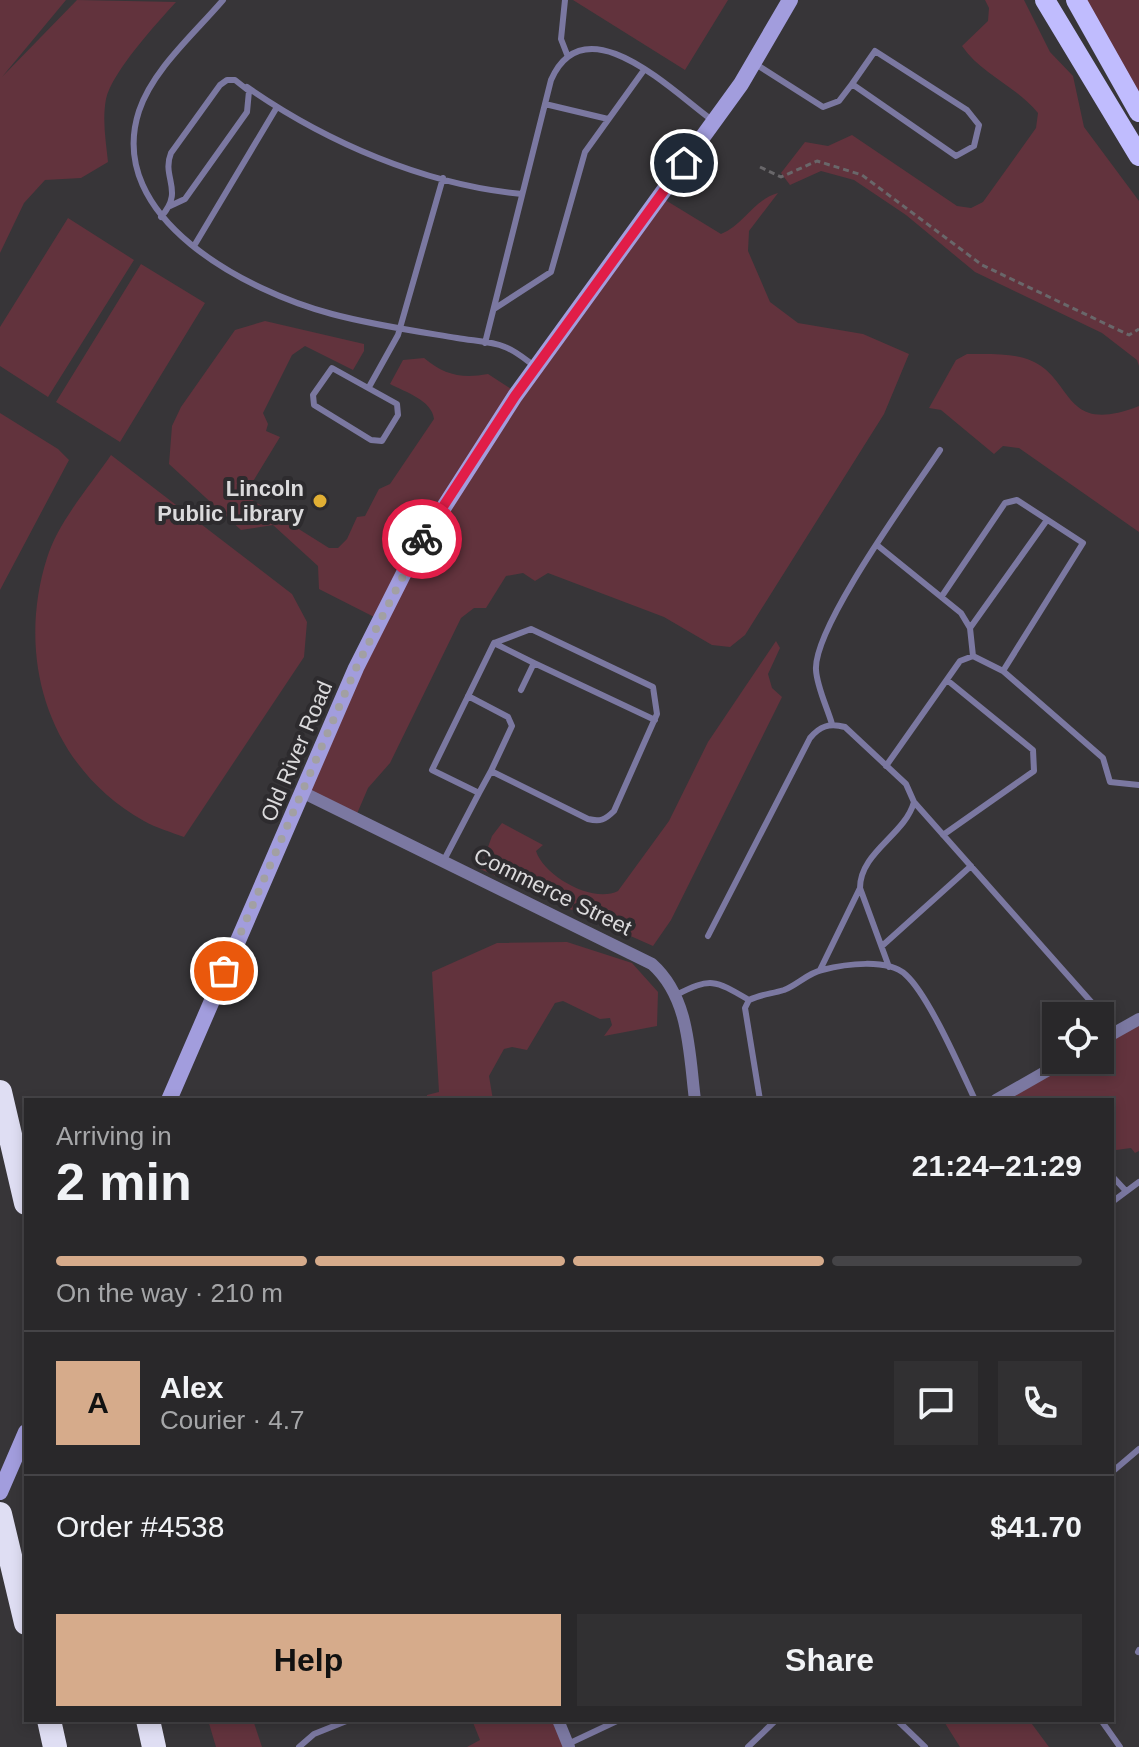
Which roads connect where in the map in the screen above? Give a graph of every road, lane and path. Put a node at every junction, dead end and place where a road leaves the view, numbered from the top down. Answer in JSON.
{"nodes":[{"id":1,"x":223,"y":0,"type":"edge"},
{"id":2,"x":565,"y":0,"type":"edge"},
{"id":3,"x":790,"y":0,"type":"edge"},
{"id":4,"x":1045,"y":0,"type":"edge"},
{"id":5,"x":1076,"y":0,"type":"edge"},
{"id":6,"x":568,"y":57,"type":"junction"},
{"id":7,"x":754,"y":63,"type":"junction"},
{"id":8,"x":644,"y":70,"type":"junction"},
{"id":9,"x":852,"y":84,"type":"junction"},
{"id":10,"x":247,"y":87,"type":"junction"},
{"id":11,"x":545,"y":104,"type":"junction"},
{"id":12,"x":277,"y":107,"type":"junction"},
{"id":13,"x":1139,"y":112,"type":"edge"},
{"id":14,"x":608,"y":119,"type":"junction"},
{"id":15,"x":714,"y":121,"type":"junction"},
{"id":16,"x":1139,"y":156,"type":"edge"},
{"id":17,"x":760,"y":167,"type":"dead end"},
{"id":18,"x":443,"y":178,"type":"junction"},
{"id":19,"x":522,"y":194,"type":"junction"},
{"id":20,"x":170,"y":206,"type":"junction"},
{"id":21,"x":161,"y":217,"type":"junction"},
{"id":22,"x":194,"y":246,"type":"junction"},
{"id":23,"x":494,"y":309,"type":"junction"},
{"id":24,"x":400,"y":328,"type":"junction"},
{"id":25,"x":1139,"y":329,"type":"edge"},
{"id":26,"x":485,"y":343,"type":"junction"},
{"id":27,"x":536,"y":367,"type":"junction"},
{"id":28,"x":369,"y":387,"type":"junction"},
{"id":29,"x":940,"y":450,"type":"dead end"},
{"id":30,"x":1047,"y":520,"type":"junction"},
{"id":31,"x":877,"y":545,"type":"junction"},
{"id":32,"x":942,"y":596,"type":"junction"},
{"id":33,"x":970,"y":628,"type":"junction"},
{"id":34,"x":494,"y":643,"type":"junction"},
{"id":35,"x":973,"y":656,"type":"junction"},
{"id":36,"x":534,"y":663,"type":"junction"},
{"id":37,"x":1003,"y":671,"type":"junction"},
{"id":38,"x":947,"y":680,"type":"junction"},
{"id":39,"x":521,"y":690,"type":"dead end"},
{"id":40,"x":468,"y":696,"type":"junction"},
{"id":41,"x":655,"y":720,"type":"junction"},
{"id":42,"x":832,"y":724,"type":"junction"},
{"id":43,"x":886,"y":766,"type":"junction"},
{"id":44,"x":491,"y":771,"type":"junction"},
{"id":45,"x":1139,"y":785,"type":"edge"},
{"id":46,"x":302,"y":792,"type":"junction"},
{"id":47,"x":479,"y":793,"type":"junction"},
{"id":48,"x":914,"y":802,"type":"junction"},
{"id":49,"x":943,"y":835,"type":"junction"},
{"id":50,"x":444,"y":860,"type":"junction"},
{"id":51,"x":971,"y":866,"type":"junction"},
{"id":52,"x":860,"y":888,"type":"junction"},
{"id":53,"x":708,"y":936,"type":"dead end"},
{"id":54,"x":882,"y":946,"type":"junction"},
{"id":55,"x":889,"y":967,"type":"junction"},
{"id":56,"x":820,"y":970,"type":"junction"},
{"id":57,"x":676,"y":995,"type":"junction"},
{"id":58,"x":749,"y":1000,"type":"junction"},
{"id":59,"x":1139,"y":1019,"type":"edge"},
{"id":60,"x":1117,"y":1031,"type":"junction"},
{"id":61,"x":1114,"y":1033,"type":"edge"},
{"id":62,"x":1042,"y":1074,"type":"edge"},
{"id":63,"x":0,"y":1092,"type":"edge"},
{"id":64,"x":170,"y":1098,"type":"edge"},
{"id":65,"x":695,"y":1098,"type":"edge"},
{"id":66,"x":760,"y":1098,"type":"edge"},
{"id":67,"x":974,"y":1098,"type":"edge"},
{"id":68,"x":1000,"y":1098,"type":"edge"},
{"id":69,"x":1114,"y":1178,"type":"edge"},
{"id":70,"x":1139,"y":1182,"type":"edge"},
{"id":71,"x":1125,"y":1190,"type":"junction"},
{"id":72,"x":24,"y":1194,"type":"edge"},
{"id":73,"x":1114,"y":1200,"type":"edge"},
{"id":74,"x":24,"y":1437,"type":"edge"},
{"id":75,"x":1139,"y":1449,"type":"edge"},
{"id":76,"x":1114,"y":1470,"type":"edge"},
{"id":77,"x":0,"y":1492,"type":"edge"},
{"id":78,"x":0,"y":1514,"type":"edge"},
{"id":79,"x":24,"y":1615,"type":"edge"},
{"id":80,"x":49,"y":1722,"type":"edge"},
{"id":81,"x":148,"y":1722,"type":"edge"},
{"id":82,"x":344,"y":1722,"type":"edge"},
{"id":83,"x":559,"y":1722,"type":"edge"},
{"id":84,"x":615,"y":1722,"type":"edge"},
{"id":85,"x":774,"y":1722,"type":"edge"},
{"id":86,"x":899,"y":1722,"type":"edge"},
{"id":87,"x":1102,"y":1722,"type":"edge"},
{"id":88,"x":568,"y":1745,"type":"edge"},
{"id":89,"x":55,"y":1747,"type":"edge"},
{"id":90,"x":154,"y":1747,"type":"edge"},
{"id":91,"x":299,"y":1747,"type":"edge"},
{"id":92,"x":748,"y":1747,"type":"edge"},
{"id":93,"x":925,"y":1747,"type":"edge"},
{"id":94,"x":1120,"y":1747,"type":"edge"}],
"edges":[{"from":1,"to":21,"type":"lane"},
{"from":2,"to":6,"type":"lane"},
{"from":3,"to":7,"type":"main road","name":"Old River Road"},
{"from":4,"to":16,"type":"main road"},
{"from":5,"to":13,"type":"main road"},
{"from":6,"to":8,"type":"lane"},
{"from":6,"to":11,"type":"lane"},
{"from":7,"to":9,"type":"lane"},
{"from":7,"to":15,"type":"main road","name":"Old River Road"},
{"from":8,"to":14,"type":"lane"},
{"from":8,"to":15,"type":"lane"},
{"from":9,"to":9,"type":"lane"},
{"from":10,"to":12,"type":"lane"},
{"from":10,"to":20,"type":"lane"},
{"from":10,"to":20,"type":"lane"},
{"from":11,"to":14,"type":"lane"},
{"from":11,"to":19,"type":"lane"},
{"from":12,"to":18,"type":"lane"},
{"from":12,"to":22,"type":"lane"},
{"from":14,"to":23,"type":"lane"},
{"from":15,"to":27,"type":"main road","name":"Old River Road"},
{"from":17,"to":25,"type":"path"},
{"from":18,"to":19,"type":"lane"},
{"from":18,"to":24,"type":"lane"},
{"from":19,"to":23,"type":"lane"},
{"from":20,"to":21,"type":"lane"},
{"from":21,"to":22,"type":"lane"},
{"from":22,"to":24,"type":"lane"},
{"from":23,"to":26,"type":"lane"},
{"from":24,"to":26,"type":"lane"},
{"from":24,"to":28,"type":"lane"},
{"from":26,"to":27,"type":"lane"},
{"from":27,"to":46,"type":"main road","name":"Old River Road"},
{"from":28,"to":28,"type":"lane"},
{"from":29,"to":31,"type":"lane"},
{"from":30,"to":32,"type":"lane"},
{"from":30,"to":33,"type":"lane"},
{"from":30,"to":37,"type":"lane"},
{"from":31,"to":32,"type":"lane"},
{"from":31,"to":42,"type":"lane"},
{"from":32,"to":33,"type":"lane"},
{"from":33,"to":35,"type":"lane"},
{"from":34,"to":36,"type":"lane"},
{"from":34,"to":40,"type":"lane"},
{"from":34,"to":41,"type":"lane"},
{"from":35,"to":37,"type":"lane"},
{"from":35,"to":38,"type":"lane"},
{"from":36,"to":39,"type":"lane"},
{"from":36,"to":41,"type":"lane"},
{"from":37,"to":45,"type":"lane"},
{"from":38,"to":43,"type":"lane"},
{"from":38,"to":49,"type":"lane"},
{"from":40,"to":44,"type":"lane"},
{"from":40,"to":47,"type":"lane"},
{"from":41,"to":44,"type":"lane"},
{"from":42,"to":43,"type":"lane"},
{"from":42,"to":53,"type":"lane"},
{"from":43,"to":48,"type":"lane"},
{"from":44,"to":47,"type":"lane"},
{"from":46,"to":50,"type":"street","name":"Commerce Street"},
{"from":46,"to":64,"type":"main road","name":"Old River Road"},
{"from":47,"to":50,"type":"lane"},
{"from":48,"to":49,"type":"lane"},
{"from":48,"to":52,"type":"lane"},
{"from":49,"to":51,"type":"lane"},
{"from":50,"to":57,"type":"street","name":"Commerce Street"},
{"from":51,"to":54,"type":"lane"},
{"from":51,"to":60,"type":"lane"},
{"from":52,"to":54,"type":"lane"},
{"from":52,"to":56,"type":"lane"},
{"from":54,"to":55,"type":"lane"},
{"from":55,"to":56,"type":"lane"},
{"from":55,"to":67,"type":"lane"},
{"from":56,"to":58,"type":"lane"},
{"from":57,"to":58,"type":"lane"},
{"from":57,"to":65,"type":"street","name":"Commerce Street"},
{"from":58,"to":66,"type":"lane"},
{"from":59,"to":60,"type":"street"},
{"from":60,"to":61,"type":"street"},
{"from":62,"to":68,"type":"street"},
{"from":63,"to":72,"type":"highway"},
{"from":69,"to":71,"type":"lane"},
{"from":70,"to":71,"type":"lane"},
{"from":71,"to":73,"type":"lane"},
{"from":74,"to":77,"type":"main road"},
{"from":75,"to":76,"type":"lane"},
{"from":78,"to":79,"type":"highway"},
{"from":80,"to":89,"type":"highway"},
{"from":81,"to":90,"type":"highway"},
{"from":82,"to":91,"type":"lane"},
{"from":83,"to":88,"type":"street"},
{"from":84,"to":88,"type":"lane"},
{"from":85,"to":92,"type":"lane"},
{"from":86,"to":93,"type":"lane"},
{"from":87,"to":94,"type":"lane"}]}
